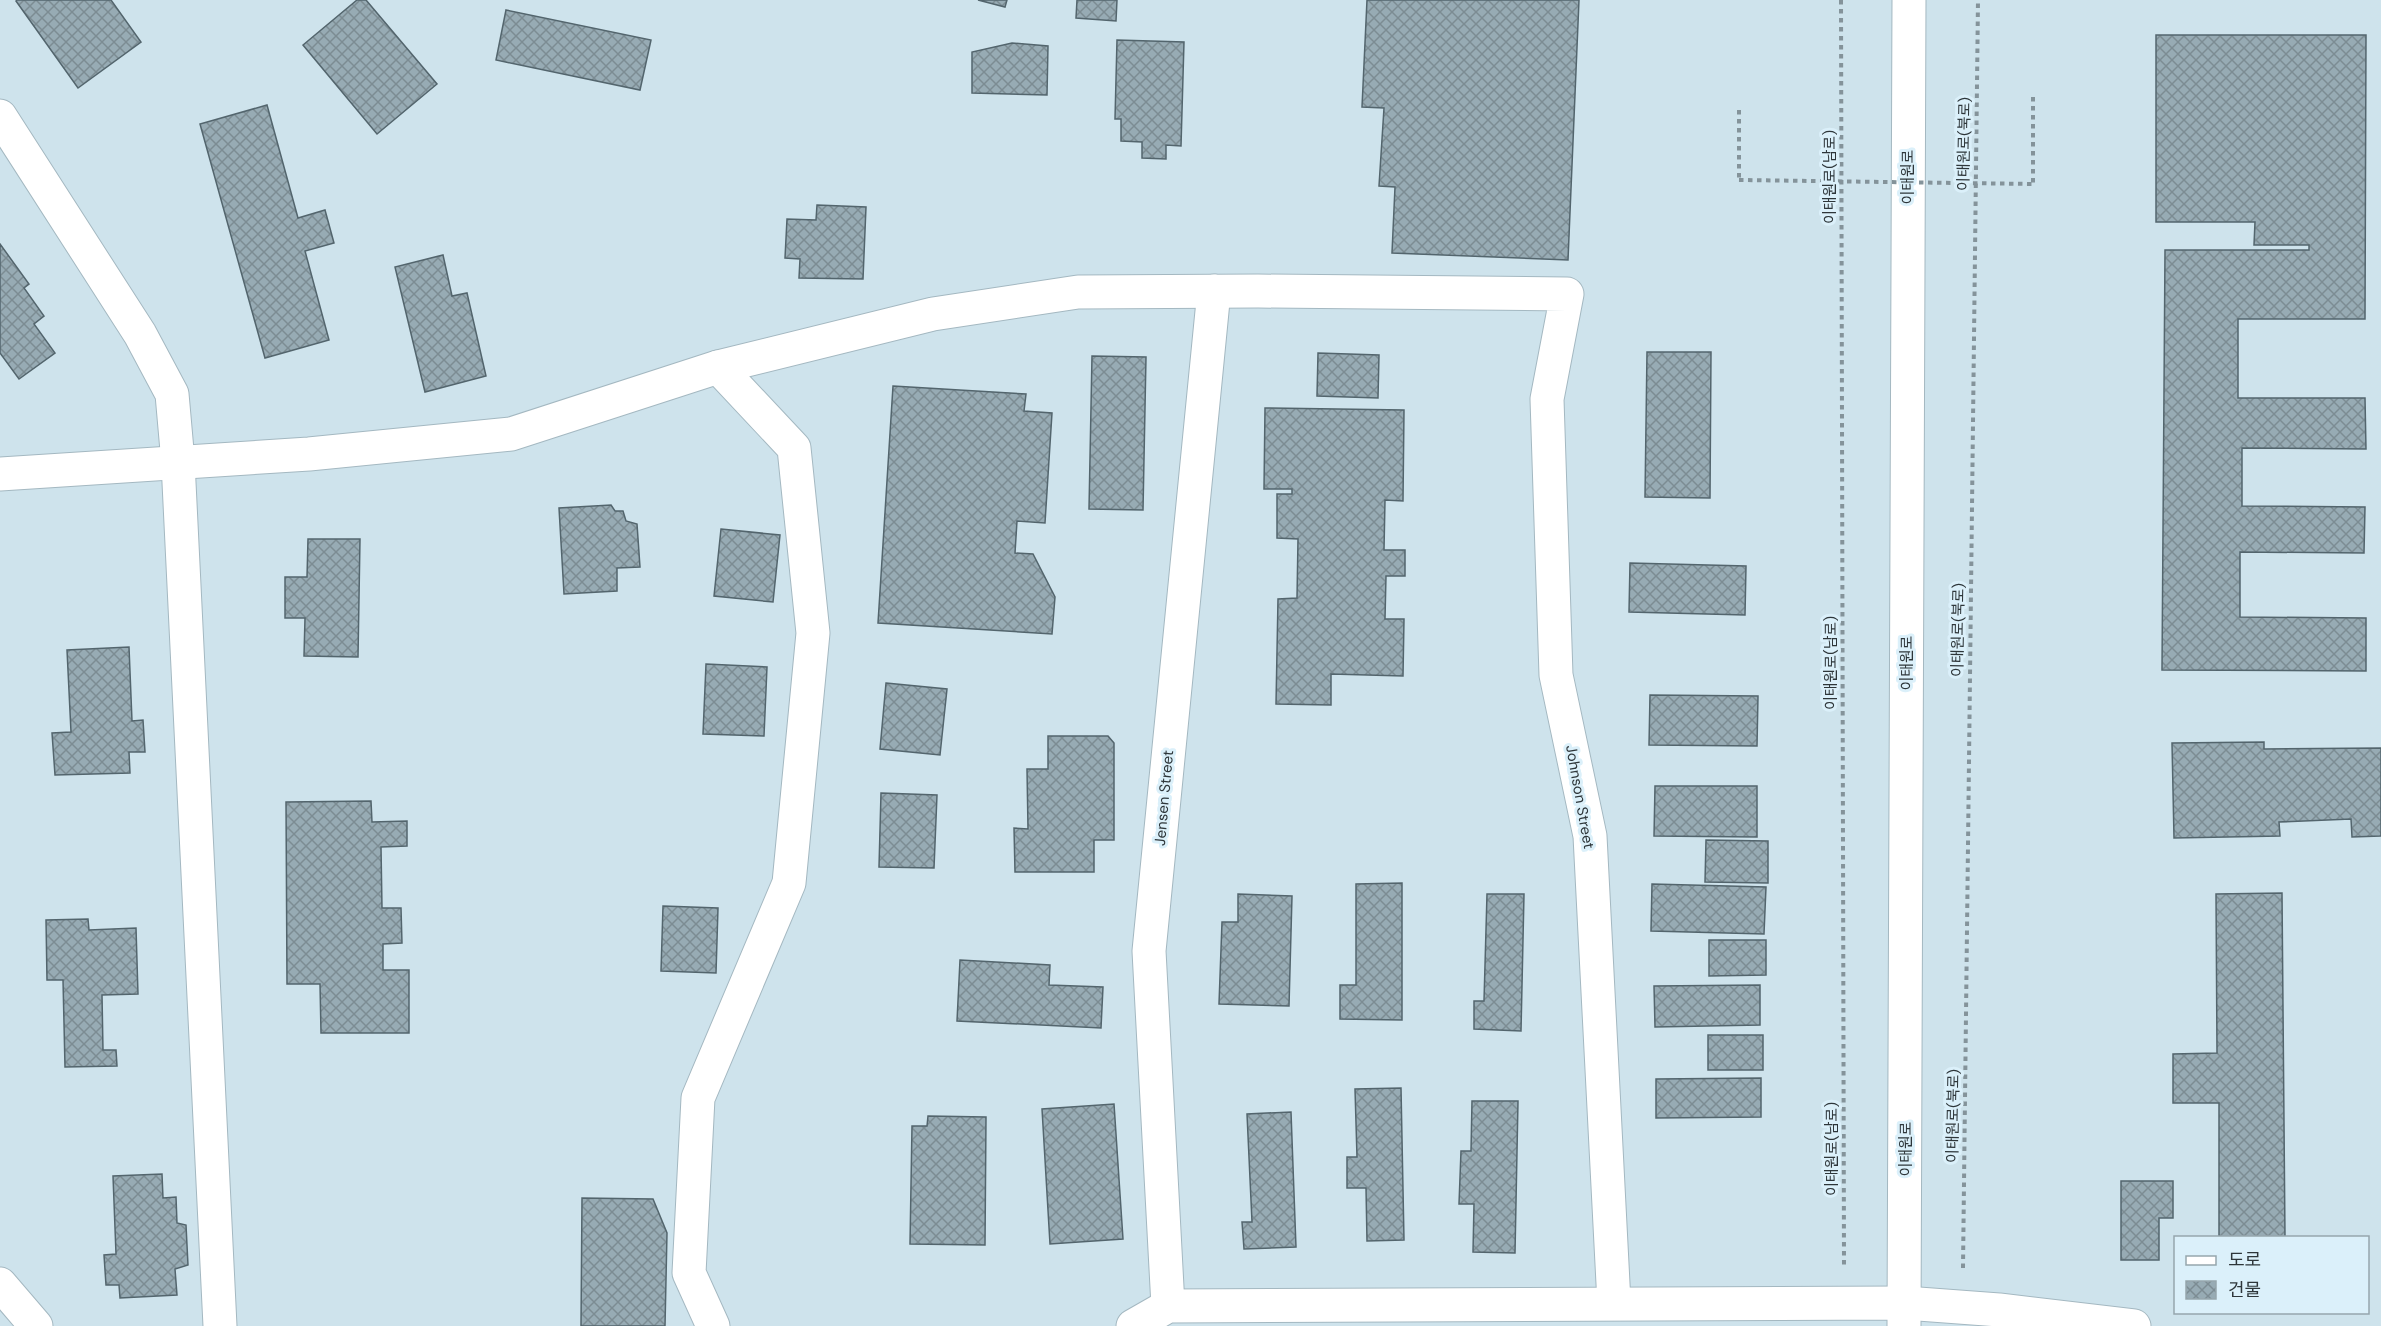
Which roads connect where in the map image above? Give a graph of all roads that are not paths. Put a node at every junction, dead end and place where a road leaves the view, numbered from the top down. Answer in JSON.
{"nodes":[{"id":1,"x":1909,"y":0,"type":"edge"},
{"id":2,"x":0,"y":116,"type":"edge"},
{"id":3,"x":1214,"y":291,"type":"junction"},
{"id":4,"x":718,"y":367,"type":"junction"},
{"id":5,"x":178,"y":462,"type":"junction"},
{"id":6,"x":1,"y":475,"type":"edge"},
{"id":7,"x":0,"y":1284,"type":"edge"},
{"id":8,"x":1614,"y":1303,"type":"junction"},
{"id":9,"x":1168,"y":1306,"type":"junction"},
{"id":10,"x":1905,"y":1314,"type":"edge"},
{"id":11,"x":36,"y":1326,"type":"edge"},
{"id":12,"x":220,"y":1326,"type":"edge"},
{"id":13,"x":713,"y":1326,"type":"edge"},
{"id":14,"x":1133,"y":1326,"type":"edge"},
{"id":15,"x":2134,"y":1326,"type":"edge"}],
"edges":[{"from":1,"to":10,"type":"main road","name":"이태원로"},
{"from":2,"to":5,"type":"main road"},
{"from":3,"to":4,"type":"main road"},
{"from":3,"to":8,"type":"main road","name":"Johnson Street"},
{"from":3,"to":9,"type":"main road","name":"Jensen Street"},
{"from":4,"to":5,"type":"main road"},
{"from":4,"to":13,"type":"main road"},
{"from":5,"to":6,"type":"main road"},
{"from":5,"to":12,"type":"main road"},
{"from":7,"to":11,"type":"main road"},
{"from":8,"to":9,"type":"main road"},
{"from":8,"to":10,"type":"main road"},
{"from":9,"to":14,"type":"main road"},
{"from":10,"to":15,"type":"main road"}]}
